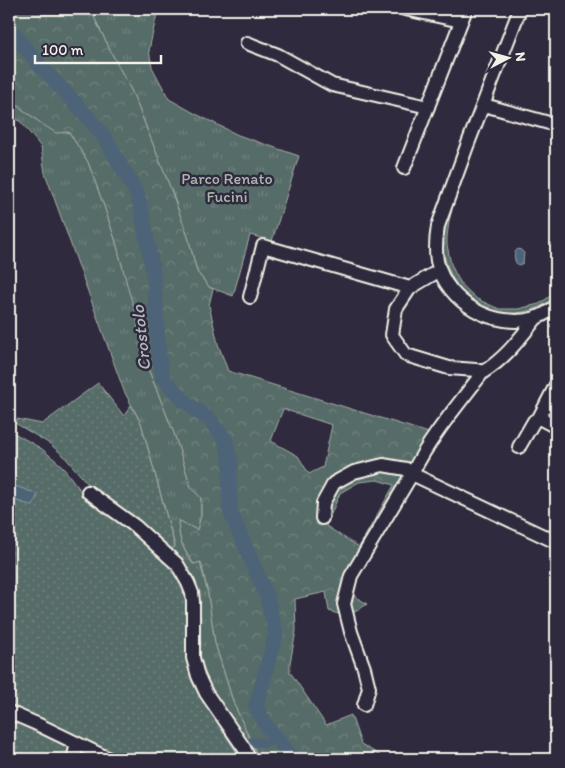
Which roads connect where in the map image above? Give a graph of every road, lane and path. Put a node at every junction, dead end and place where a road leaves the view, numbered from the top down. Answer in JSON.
{"nodes":[{"id":1,"x":405,"y":9,"type":"edge"},
{"id":2,"x":466,"y":9,"type":"edge"},
{"id":3,"x":520,"y":9,"type":"edge"},
{"id":4,"x":461,"y":21,"type":"junction"},
{"id":5,"x":247,"y":43,"type":"dead end"},
{"id":6,"x":484,"y":105,"type":"junction"},
{"id":7,"x":428,"y":106,"type":"junction"},
{"id":8,"x":556,"y":125,"type":"edge"},
{"id":9,"x":404,"y":168,"type":"dead end"},
{"id":10,"x":440,"y":270,"type":"junction"},
{"id":11,"x":410,"y":288,"type":"junction"},
{"id":12,"x":250,"y":297,"type":"dead end"},
{"id":13,"x":556,"y":306,"type":"edge"},
{"id":14,"x":537,"y":317,"type":"junction"},
{"id":15,"x":483,"y":372,"type":"junction"},
{"id":16,"x":556,"y":386,"type":"edge"},
{"id":17,"x":539,"y":418,"type":"junction"},
{"id":18,"x":556,"y":426,"type":"edge"},
{"id":19,"x":519,"y":447,"type":"dead end"},
{"id":20,"x":412,"y":474,"type":"junction"},
{"id":21,"x":88,"y":492,"type":"dead end"},
{"id":22,"x":322,"y":518,"type":"dead end"},
{"id":23,"x":556,"y":542,"type":"edge"},
{"id":24,"x":364,"y":705,"type":"dead end"},
{"id":25,"x":9,"y":712,"type":"edge"},
{"id":26,"x":77,"y":744,"type":"junction"},
{"id":27,"x":73,"y":759,"type":"edge"},
{"id":28,"x":109,"y":759,"type":"edge"},
{"id":29,"x":249,"y":759,"type":"edge"}],
"edges":[{"from":1,"to":4,"type":"street"},
{"from":2,"to":4,"type":"street"},
{"from":3,"to":6,"type":"street"},
{"from":4,"to":7,"type":"street"},
{"from":5,"to":7,"type":"street"},
{"from":6,"to":8,"type":"street"},
{"from":6,"to":10,"type":"street"},
{"from":7,"to":9,"type":"street"},
{"from":10,"to":11,"type":"street"},
{"from":10,"to":14,"type":"street"},
{"from":11,"to":12,"type":"street"},
{"from":11,"to":15,"type":"street"},
{"from":13,"to":14,"type":"street"},
{"from":14,"to":15,"type":"street"},
{"from":15,"to":20,"type":"street"},
{"from":16,"to":17,"type":"street"},
{"from":17,"to":18,"type":"street"},
{"from":17,"to":19,"type":"street"},
{"from":20,"to":22,"type":"street"},
{"from":20,"to":23,"type":"street"},
{"from":20,"to":24,"type":"street"},
{"from":21,"to":29,"type":"street"},
{"from":25,"to":26,"type":"street"},
{"from":26,"to":27,"type":"street"},
{"from":26,"to":28,"type":"street"}]}
